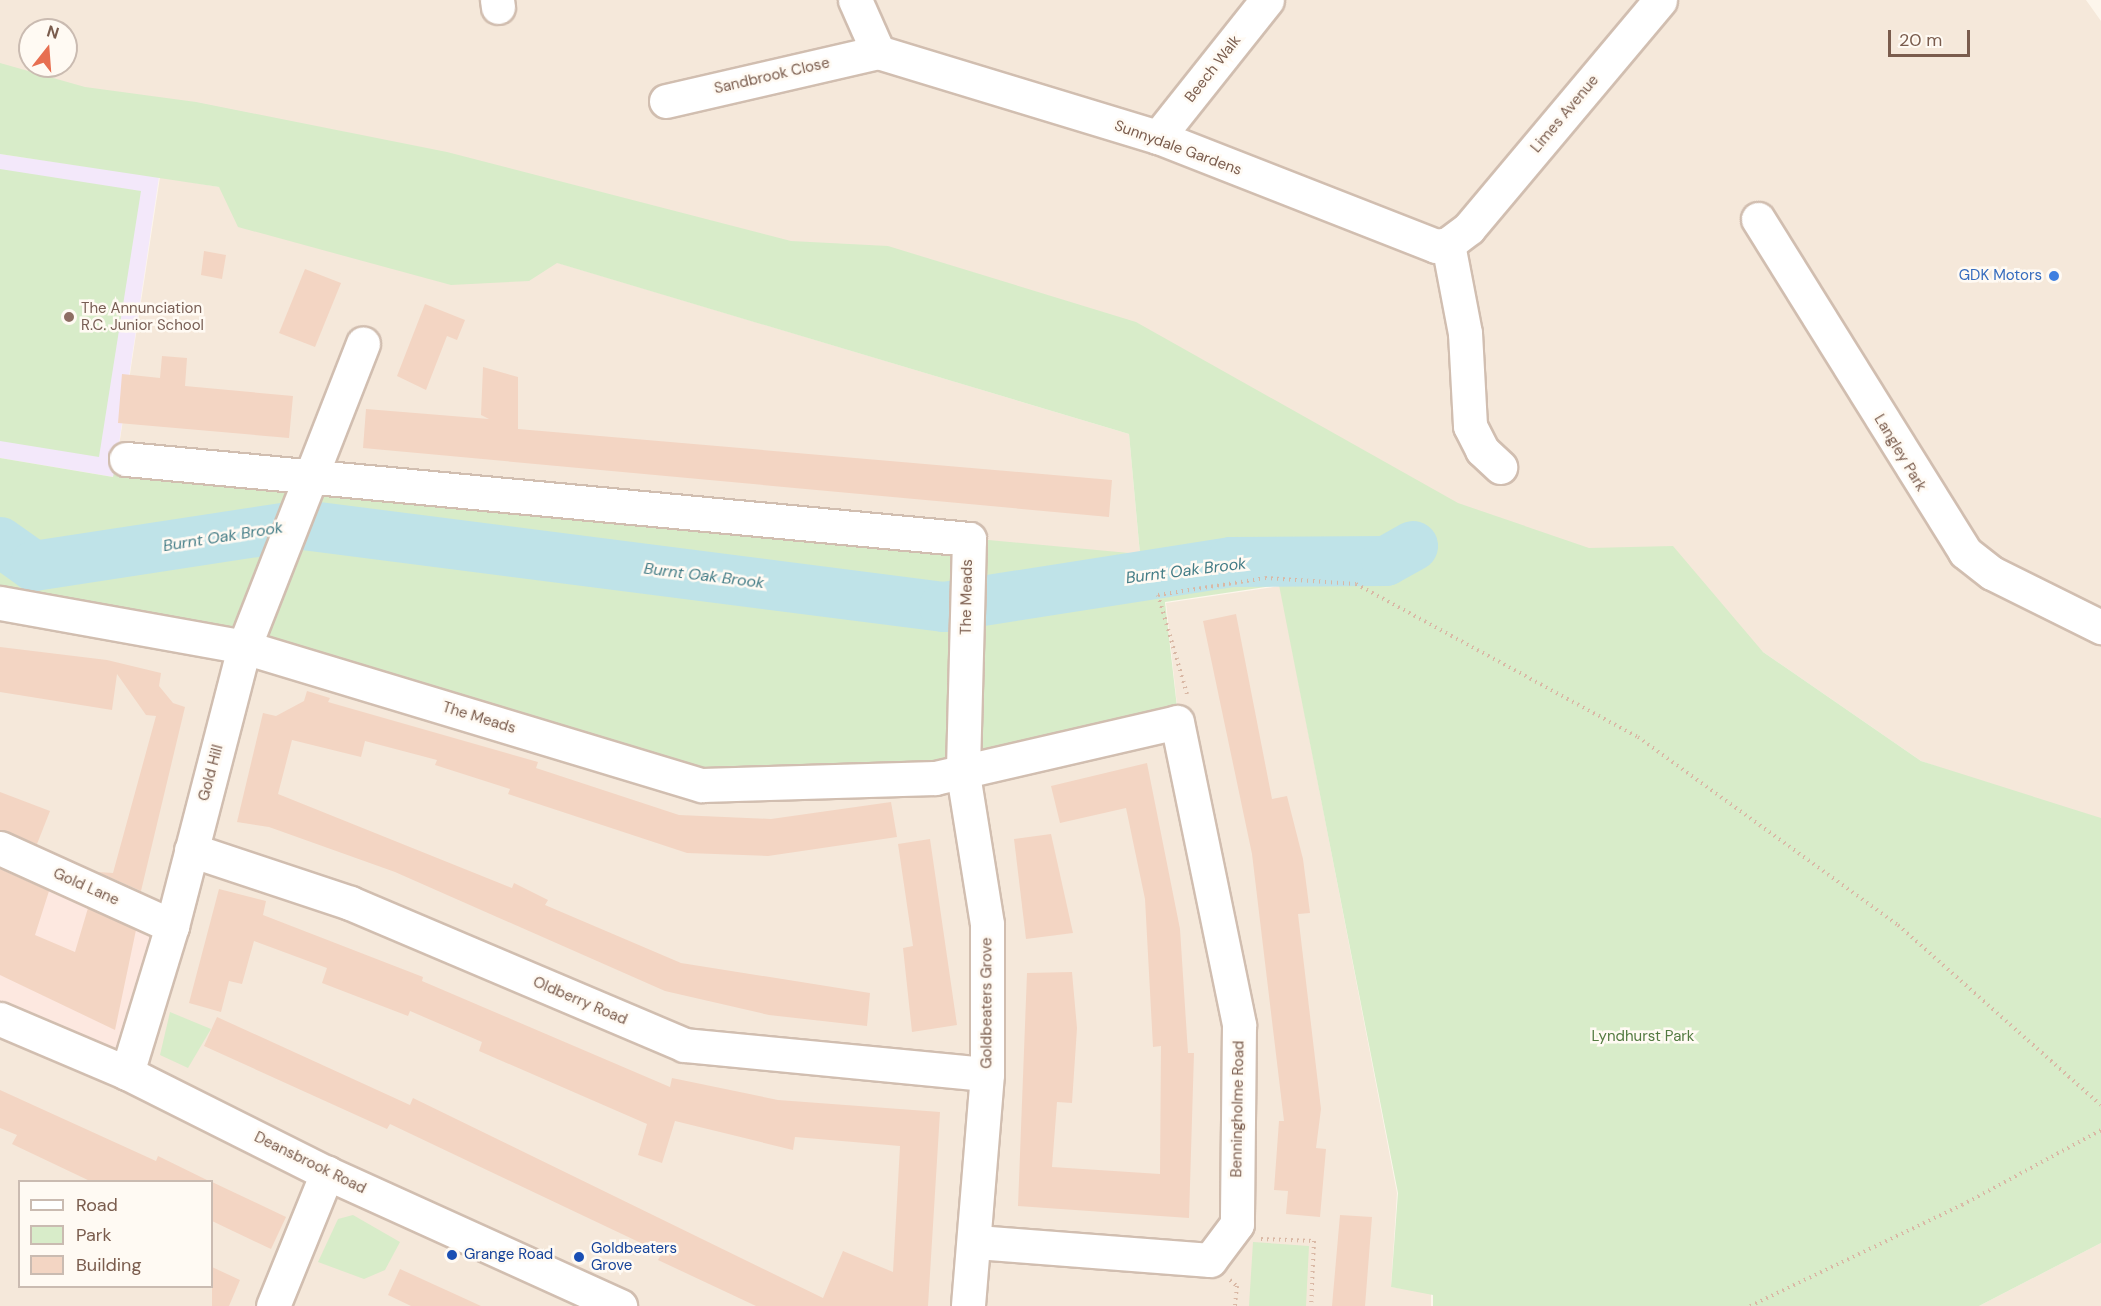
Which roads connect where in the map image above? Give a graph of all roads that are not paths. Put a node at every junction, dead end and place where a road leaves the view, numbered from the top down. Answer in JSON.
{"nodes":[{"id":1,"x":855,"y":0,"type":"edge"},
{"id":2,"x":1267,"y":0,"type":"edge"},
{"id":3,"x":1660,"y":0,"type":"edge"},
{"id":4,"x":878,"y":52,"type":"junction"},
{"id":5,"x":666,"y":101,"type":"dead end"},
{"id":6,"x":1158,"y":137,"type":"junction"},
{"id":7,"x":1758,"y":219,"type":"dead end"},
{"id":8,"x":1458,"y":236,"type":"junction"},
{"id":9,"x":363,"y":344,"type":"dead end"},
{"id":10,"x":126,"y":459,"type":"dead end"},
{"id":11,"x":1500,"y":467,"type":"dead end"},
{"id":12,"x":312,"y":480,"type":"junction"},
{"id":13,"x":0,"y":603,"type":"edge"},
{"id":14,"x":2101,"y":627,"type":"edge"},
{"id":15,"x":244,"y":647,"type":"junction"},
{"id":16,"x":1177,"y":722,"type":"joint"},
{"id":17,"x":963,"y":774,"type":"junction"},
{"id":18,"x":0,"y":848,"type":"edge"},
{"id":19,"x":191,"y":850,"type":"junction"},
{"id":20,"x":172,"y":926,"type":"junction"},
{"id":21,"x":0,"y":1019,"type":"edge"},
{"id":22,"x":127,"y":1073,"type":"junction"},
{"id":23,"x":987,"y":1074,"type":"junction"},
{"id":24,"x":327,"y":1173,"type":"junction"},
{"id":25,"x":977,"y":1242,"type":"junction"},
{"id":26,"x":273,"y":1306,"type":"edge"},
{"id":27,"x":621,"y":1306,"type":"edge"},
{"id":28,"x":968,"y":1306,"type":"edge"}],
"edges":[{"from":1,"to":4,"type":"street"},
{"from":2,"to":6,"type":"street","name":"Beech Walk"},
{"from":3,"to":8,"type":"street","name":"Limes Avenue"},
{"from":4,"to":5,"type":"street","name":"Sandbrook Close"},
{"from":4,"to":6,"type":"street","name":"Sunnydale Gardens"},
{"from":6,"to":8,"type":"street","name":"Sunnydale Gardens"},
{"from":7,"to":14,"type":"street","name":"Langley Park"},
{"from":8,"to":11,"type":"street"},
{"from":9,"to":12,"type":"street"},
{"from":10,"to":12,"type":"street","name":"The Meads"},
{"from":12,"to":15,"type":"street","name":"Gold Hill"},
{"from":12,"to":17,"type":"street","name":"The Meads"},
{"from":13,"to":15,"type":"street","name":"The Meads"},
{"from":15,"to":17,"type":"street","name":"The Meads"},
{"from":15,"to":19,"type":"street","name":"Gold Hill"},
{"from":16,"to":17,"type":"street","name":"The Meads"},
{"from":16,"to":25,"type":"street","name":"Benningholme Road"},
{"from":17,"to":23,"type":"street","name":"Goldbeaters Grove"},
{"from":18,"to":20,"type":"street","name":"Gold Lane"},
{"from":19,"to":20,"type":"street","name":"Gold Hill"},
{"from":19,"to":23,"type":"street","name":"Oldberry Road"},
{"from":20,"to":22,"type":"street","name":"Gold Hill"},
{"from":21,"to":22,"type":"street","name":"Deansbrook Road"},
{"from":22,"to":24,"type":"street","name":"Deansbrook Road"},
{"from":23,"to":25,"type":"street","name":"Goldbeaters Grove"},
{"from":24,"to":26,"type":"street"},
{"from":24,"to":27,"type":"street","name":"Deansbrook Road"},
{"from":25,"to":28,"type":"street","name":"Goldbeaters Grove"}]}
